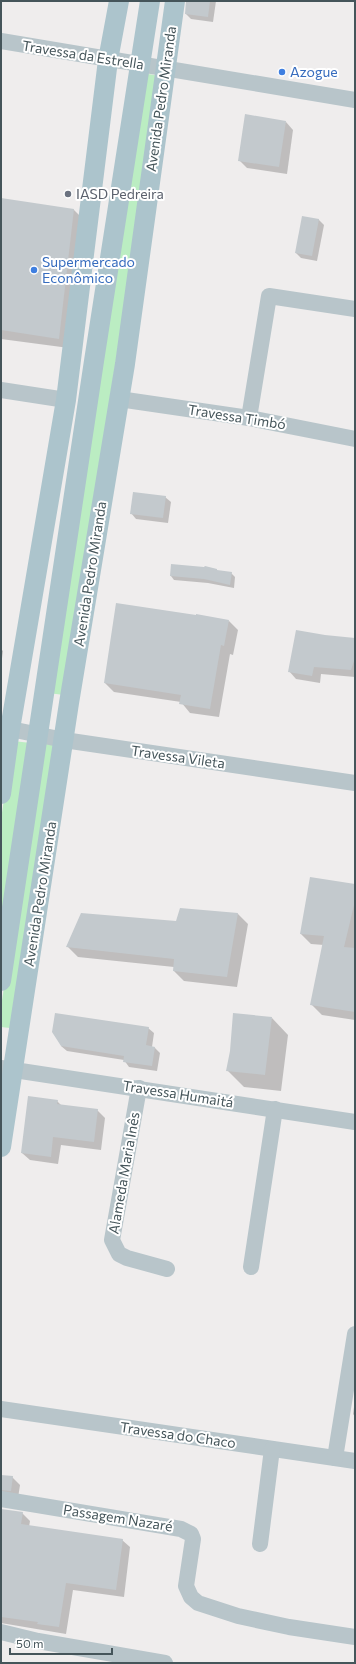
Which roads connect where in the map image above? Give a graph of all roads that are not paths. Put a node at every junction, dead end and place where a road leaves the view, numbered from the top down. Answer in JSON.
{"nodes":[{"id":1,"x":119,"y":1,"type":"edge"},
{"id":2,"x":150,"y":1,"type":"edge"},
{"id":3,"x":175,"y":1,"type":"edge"},
{"id":4,"x":1,"y":41,"type":"edge"},
{"id":5,"x":108,"y":60,"type":"junction"},
{"id":6,"x":139,"y":64,"type":"junction"},
{"id":7,"x":166,"y":68,"type":"junction"},
{"id":8,"x":355,"y":100,"type":"edge"},
{"id":9,"x":355,"y":309,"type":"edge"},
{"id":10,"x":1,"y":390,"type":"edge"},
{"id":11,"x":118,"y":399,"type":"junction"},
{"id":12,"x":66,"y":400,"type":"junction"},
{"id":13,"x":249,"y":418,"type":"junction"},
{"id":14,"x":355,"y":439,"type":"edge"},
{"id":15,"x":6,"y":728,"type":"edge"},
{"id":16,"x":39,"y":734,"type":"junction"},
{"id":17,"x":64,"y":740,"type":"junction"},
{"id":18,"x":355,"y":783,"type":"edge"},
{"id":19,"x":1,"y":794,"type":"edge"},
{"id":20,"x":1,"y":981,"type":"edge"},
{"id":21,"x":7,"y":1068,"type":"edge"},
{"id":22,"x":138,"y":1088,"type":"junction"},
{"id":23,"x":275,"y":1109,"type":"junction"},
{"id":24,"x":355,"y":1122,"type":"edge"},
{"id":25,"x":1,"y":1147,"type":"edge"},
{"id":26,"x":251,"y":1267,"type":"dead end"},
{"id":27,"x":166,"y":1268,"type":"dead end"},
{"id":28,"x":355,"y":1334,"type":"edge"},
{"id":29,"x":1,"y":1409,"type":"edge"},
{"id":30,"x":272,"y":1449,"type":"junction"},
{"id":31,"x":335,"y":1458,"type":"junction"},
{"id":32,"x":355,"y":1461,"type":"edge"},
{"id":33,"x":1,"y":1499,"type":"edge"},
{"id":34,"x":260,"y":1544,"type":"dead end"},
{"id":35,"x":1,"y":1632,"type":"edge"},
{"id":36,"x":355,"y":1638,"type":"edge"},
{"id":37,"x":165,"y":1663,"type":"edge"}],
"edges":[{"from":1,"to":5,"type":"main road"},
{"from":2,"to":6,"type":"main road","name":"Avenida Pedro Miranda"},
{"from":3,"to":7,"type":"main road","name":"Avenida Pedro Miranda"},
{"from":4,"to":5,"type":"street","name":"Travessa da Estrella"},
{"from":5,"to":6,"type":"street","name":"Travessa da Estrella"},
{"from":5,"to":12,"type":"main road"},
{"from":6,"to":7,"type":"street","name":"Travessa da Estrella"},
{"from":6,"to":16,"type":"main road","name":"Avenida Pedro Miranda"},
{"from":7,"to":8,"type":"street","name":"Travessa da Estrella"},
{"from":7,"to":11,"type":"main road","name":"Avenida Pedro Miranda"},
{"from":9,"to":13,"type":"street"},
{"from":10,"to":12,"type":"street"},
{"from":11,"to":13,"type":"street","name":"Travessa Timbó"},
{"from":11,"to":17,"type":"main road","name":"Avenida Pedro Miranda"},
{"from":12,"to":15,"type":"main road"},
{"from":13,"to":14,"type":"street","name":"Travessa Timbó"},
{"from":15,"to":16,"type":"street","name":"Travessa Vileta"},
{"from":15,"to":19,"type":"main road"},
{"from":16,"to":17,"type":"street","name":"Travessa Vileta"},
{"from":16,"to":20,"type":"main road","name":"Avenida Pedro Miranda"},
{"from":17,"to":18,"type":"street","name":"Travessa Vileta"},
{"from":17,"to":21,"type":"main road","name":"Avenida Pedro Miranda"},
{"from":21,"to":22,"type":"street","name":"Travessa Humaitá"},
{"from":21,"to":25,"type":"main road","name":"Avenida Pedro Miranda"},
{"from":22,"to":23,"type":"street","name":"Travessa Humaitá"},
{"from":22,"to":27,"type":"street","name":"Alameda Maria Inês"},
{"from":23,"to":24,"type":"street","name":"Travessa Humaitá"},
{"from":23,"to":26,"type":"street"},
{"from":28,"to":31,"type":"street"},
{"from":29,"to":30,"type":"street","name":"Travessa do Chaco"},
{"from":30,"to":31,"type":"street","name":"Travessa do Chaco"},
{"from":30,"to":34,"type":"street"},
{"from":31,"to":32,"type":"street","name":"Travessa do Chaco"},
{"from":33,"to":36,"type":"street","name":"Passagem Nazaré"},
{"from":35,"to":37,"type":"street"}]}
